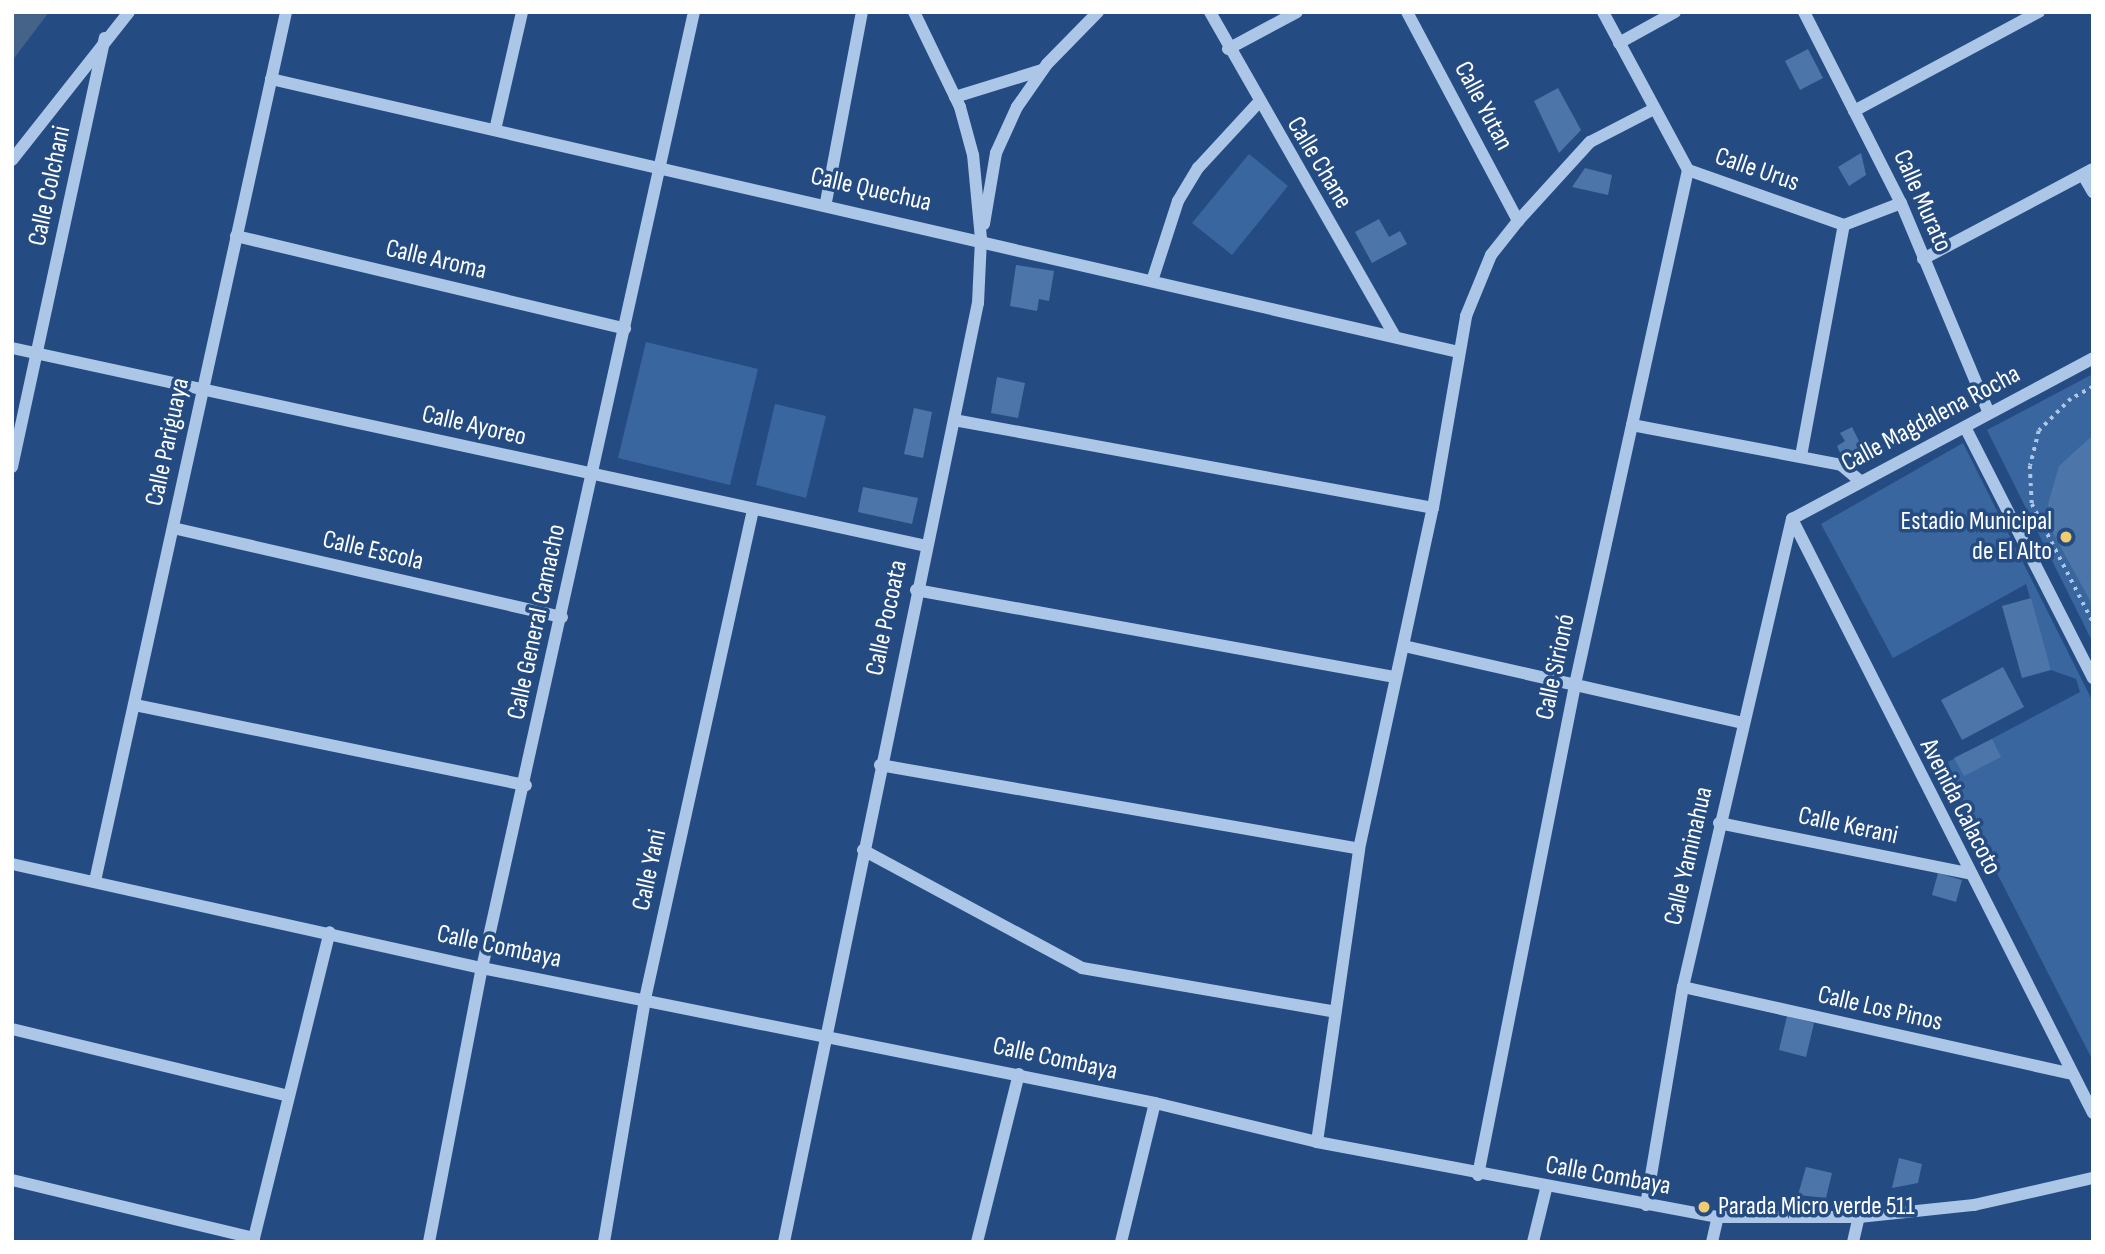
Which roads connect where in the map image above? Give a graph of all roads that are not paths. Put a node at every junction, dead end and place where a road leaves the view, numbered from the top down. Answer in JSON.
{"nodes":[{"id":1,"x":129,"y":12,"type":"edge"},
{"id":2,"x":286,"y":12,"type":"edge"},
{"id":3,"x":523,"y":12,"type":"edge"},
{"id":4,"x":694,"y":12,"type":"edge"},
{"id":5,"x":862,"y":12,"type":"edge"},
{"id":6,"x":914,"y":12,"type":"edge"},
{"id":7,"x":1098,"y":12,"type":"edge"},
{"id":8,"x":1210,"y":12,"type":"edge"},
{"id":9,"x":1297,"y":12,"type":"edge"},
{"id":10,"x":1407,"y":12,"type":"edge"},
{"id":11,"x":1603,"y":12,"type":"edge"},
{"id":12,"x":1675,"y":12,"type":"edge"},
{"id":13,"x":1804,"y":12,"type":"edge"},
{"id":14,"x":2039,"y":12,"type":"edge"},
{"id":15,"x":105,"y":38,"type":"junction"},
{"id":16,"x":1619,"y":43,"type":"junction"},
{"id":17,"x":1228,"y":49,"type":"junction"},
{"id":18,"x":1042,"y":70,"type":"junction"},
{"id":19,"x":271,"y":79,"type":"junction"},
{"id":20,"x":955,"y":97,"type":"junction"},
{"id":21,"x":1257,"y":104,"type":"junction"},
{"id":22,"x":1654,"y":109,"type":"junction"},
{"id":23,"x":1854,"y":110,"type":"junction"},
{"id":24,"x":495,"y":130,"type":"junction"},
{"id":25,"x":12,"y":160,"type":"edge"},
{"id":26,"x":658,"y":164,"type":"junction"},
{"id":27,"x":1688,"y":170,"type":"junction"},
{"id":28,"x":2088,"y":172,"type":"edge"},
{"id":29,"x":2093,"y":192,"type":"edge"},
{"id":30,"x":826,"y":202,"type":"junction"},
{"id":31,"x":1901,"y":203,"type":"junction"},
{"id":32,"x":1518,"y":221,"type":"junction"},
{"id":33,"x":1844,"y":225,"type":"junction"},
{"id":34,"x":236,"y":236,"type":"junction"},
{"id":35,"x":981,"y":239,"type":"junction"},
{"id":36,"x":1923,"y":259,"type":"junction"},
{"id":37,"x":1153,"y":278,"type":"junction"},
{"id":38,"x":625,"y":329,"type":"junction"},
{"id":39,"x":1394,"y":335,"type":"junction"},
{"id":40,"x":12,"y":348,"type":"edge"},
{"id":41,"x":1458,"y":352,"type":"junction"},
{"id":42,"x":37,"y":353,"type":"junction"},
{"id":43,"x":2093,"y":358,"type":"edge"},
{"id":44,"x":202,"y":389,"type":"junction"},
{"id":45,"x":1989,"y":414,"type":"junction"},
{"id":46,"x":954,"y":420,"type":"junction"},
{"id":47,"x":1632,"y":425,"type":"junction"},
{"id":48,"x":1965,"y":427,"type":"junction"},
{"id":49,"x":1801,"y":456,"type":"junction"},
{"id":50,"x":12,"y":467,"type":"edge"},
{"id":51,"x":592,"y":476,"type":"junction"},
{"id":52,"x":1861,"y":482,"type":"junction"},
{"id":53,"x":1433,"y":508,"type":"junction"},
{"id":54,"x":753,"y":510,"type":"junction"},
{"id":55,"x":1791,"y":519,"type":"junction"},
{"id":56,"x":173,"y":528,"type":"junction"},
{"id":57,"x":926,"y":546,"type":"junction"},
{"id":58,"x":916,"y":590,"type":"junction"},
{"id":59,"x":562,"y":617,"type":"junction"},
{"id":60,"x":1404,"y":646,"type":"junction"},
{"id":61,"x":1395,"y":677,"type":"junction"},
{"id":62,"x":2093,"y":678,"type":"edge"},
{"id":63,"x":1574,"y":689,"type":"junction"},
{"id":64,"x":135,"y":705,"type":"junction"},
{"id":65,"x":1742,"y":723,"type":"junction"},
{"id":66,"x":880,"y":765,"type":"junction"},
{"id":67,"x":526,"y":785,"type":"junction"},
{"id":68,"x":1720,"y":823,"type":"junction"},
{"id":69,"x":1359,"y":849,"type":"junction"},
{"id":70,"x":863,"y":850,"type":"junction"},
{"id":71,"x":12,"y":864,"type":"edge"},
{"id":72,"x":1968,"y":873,"type":"junction"},
{"id":73,"x":95,"y":881,"type":"junction"},
{"id":74,"x":330,"y":932,"type":"junction"},
{"id":75,"x":482,"y":968,"type":"junction"},
{"id":76,"x":1683,"y":986,"type":"junction"},
{"id":77,"x":645,"y":999,"type":"junction"},
{"id":78,"x":1332,"y":1011,"type":"junction"},
{"id":79,"x":12,"y":1029,"type":"edge"},
{"id":80,"x":823,"y":1035,"type":"junction"},
{"id":81,"x":2068,"y":1073,"type":"junction"},
{"id":82,"x":1019,"y":1074,"type":"junction"},
{"id":83,"x":288,"y":1096,"type":"junction"},
{"id":84,"x":1155,"y":1103,"type":"junction"},
{"id":85,"x":2093,"y":1113,"type":"edge"},
{"id":86,"x":1317,"y":1142,"type":"junction"},
{"id":87,"x":1478,"y":1175,"type":"junction"},
{"id":88,"x":2093,"y":1178,"type":"edge"},
{"id":89,"x":12,"y":1180,"type":"edge"},
{"id":90,"x":1546,"y":1189,"type":"junction"},
{"id":91,"x":1646,"y":1205,"type":"junction"},
{"id":92,"x":1718,"y":1217,"type":"junction"},
{"id":93,"x":1859,"y":1217,"type":"junction"},
{"id":94,"x":254,"y":1240,"type":"edge"},
{"id":95,"x":429,"y":1242,"type":"edge"},
{"id":96,"x":604,"y":1242,"type":"edge"},
{"id":97,"x":784,"y":1242,"type":"edge"},
{"id":98,"x":977,"y":1242,"type":"edge"},
{"id":99,"x":1121,"y":1242,"type":"edge"},
{"id":100,"x":1533,"y":1242,"type":"edge"},
{"id":101,"x":1712,"y":1242,"type":"edge"},
{"id":102,"x":1853,"y":1242,"type":"edge"}],
"edges":[{"from":1,"to":15,"type":"street"},
{"from":2,"to":19,"type":"street","name":"Calle Pariguaya"},
{"from":3,"to":24,"type":"street"},
{"from":4,"to":26,"type":"street","name":"Calle General Camacho"},
{"from":5,"to":30,"type":"street"},
{"from":6,"to":20,"type":"street","name":"Calle Pocoata"},
{"from":7,"to":18,"type":"street"},
{"from":8,"to":17,"type":"street","name":"Calle Chane"},
{"from":9,"to":17,"type":"street"},
{"from":10,"to":32,"type":"street","name":"Calle Yutan"},
{"from":11,"to":16,"type":"street","name":"Calle Urus"},
{"from":12,"to":16,"type":"street"},
{"from":13,"to":23,"type":"street","name":"Calle Murato"},
{"from":14,"to":23,"type":"street"},
{"from":15,"to":25,"type":"street"},
{"from":15,"to":42,"type":"street","name":"Calle Colchani"},
{"from":16,"to":22,"type":"street","name":"Calle Urus"},
{"from":17,"to":21,"type":"street","name":"Calle Chane"},
{"from":18,"to":20,"type":"street"},
{"from":18,"to":35,"type":"street"},
{"from":19,"to":24,"type":"street","name":"Calle Quechua"},
{"from":19,"to":34,"type":"street","name":"Calle Pariguaya"},
{"from":20,"to":35,"type":"street","name":"Calle Pocoata"},
{"from":21,"to":37,"type":"street"},
{"from":21,"to":39,"type":"street","name":"Calle Chane"},
{"from":22,"to":27,"type":"street","name":"Calle Urus"},
{"from":22,"to":32,"type":"street"},
{"from":23,"to":31,"type":"street","name":"Calle Murato"},
{"from":24,"to":26,"type":"street","name":"Calle Quechua"},
{"from":26,"to":30,"type":"street","name":"Calle Quechua"},
{"from":26,"to":38,"type":"street","name":"Calle General Camacho"},
{"from":27,"to":33,"type":"street","name":"Calle Urus"},
{"from":27,"to":47,"type":"street","name":"Calle Sirionó"},
{"from":28,"to":29,"type":"street"},
{"from":28,"to":36,"type":"street"},
{"from":30,"to":35,"type":"street","name":"Calle Quechua"},
{"from":31,"to":33,"type":"street"},
{"from":31,"to":36,"type":"street","name":"Calle Murato"},
{"from":32,"to":41,"type":"street"},
{"from":33,"to":49,"type":"street"},
{"from":34,"to":38,"type":"street","name":"Calle Aroma"},
{"from":34,"to":44,"type":"street","name":"Calle Pariguaya"},
{"from":35,"to":37,"type":"street","name":"Calle Quechua"},
{"from":35,"to":46,"type":"street","name":"Calle Pocoata"},
{"from":36,"to":45,"type":"street","name":"Calle Murato"},
{"from":37,"to":39,"type":"street","name":"Calle Quechua"},
{"from":38,"to":51,"type":"street","name":"Calle General Camacho"},
{"from":39,"to":41,"type":"street","name":"Calle Quechua"},
{"from":40,"to":42,"type":"street","name":"Calle Ayoreo"},
{"from":41,"to":53,"type":"street"},
{"from":42,"to":44,"type":"street","name":"Calle Ayoreo"},
{"from":42,"to":50,"type":"street","name":"Calle Colchani"},
{"from":43,"to":45,"type":"street","name":"Calle Magdalena Rocha"},
{"from":44,"to":51,"type":"street","name":"Calle Ayoreo"},
{"from":44,"to":56,"type":"street","name":"Calle Pariguaya"},
{"from":45,"to":48,"type":"street","name":"Calle Magdalena Rocha"},
{"from":46,"to":53,"type":"street"},
{"from":46,"to":57,"type":"street","name":"Calle Pocoata"},
{"from":47,"to":49,"type":"street"},
{"from":47,"to":63,"type":"street","name":"Calle Sirionó"},
{"from":48,"to":52,"type":"street","name":"Calle Magdalena Rocha"},
{"from":48,"to":62,"type":"street"},
{"from":49,"to":52,"type":"street"},
{"from":51,"to":54,"type":"street","name":"Calle Ayoreo"},
{"from":51,"to":59,"type":"street","name":"Calle General Camacho"},
{"from":52,"to":55,"type":"street","name":"Calle Magdalena Rocha"},
{"from":53,"to":60,"type":"street"},
{"from":54,"to":57,"type":"street","name":"Calle Ayoreo"},
{"from":54,"to":77,"type":"street","name":"Calle Yani"},
{"from":55,"to":65,"type":"street","name":"Calle Yaminahua"},
{"from":55,"to":72,"type":"street","name":"Avenida Calacoto"},
{"from":56,"to":59,"type":"street","name":"Calle Escola"},
{"from":56,"to":64,"type":"street","name":"Calle Pariguaya"},
{"from":57,"to":58,"type":"street","name":"Calle Pocoata"},
{"from":58,"to":61,"type":"street"},
{"from":58,"to":66,"type":"street","name":"Calle Pocoata"},
{"from":59,"to":67,"type":"street","name":"Calle General Camacho"},
{"from":60,"to":61,"type":"street"},
{"from":60,"to":63,"type":"street"},
{"from":61,"to":69,"type":"street"},
{"from":63,"to":65,"type":"street"},
{"from":63,"to":87,"type":"street","name":"Calle Sirionó"},
{"from":64,"to":67,"type":"street"},
{"from":64,"to":73,"type":"street","name":"Calle Pariguaya"},
{"from":65,"to":68,"type":"street","name":"Calle Yaminahua"},
{"from":66,"to":69,"type":"street"},
{"from":66,"to":70,"type":"street","name":"Calle Pocoata"},
{"from":67,"to":75,"type":"street","name":"Calle General Camacho"},
{"from":68,"to":72,"type":"street","name":"Calle Kerani"},
{"from":68,"to":76,"type":"street","name":"Calle Yaminahua"},
{"from":69,"to":78,"type":"street"},
{"from":70,"to":78,"type":"street"},
{"from":70,"to":80,"type":"street","name":"Calle Pocoata"},
{"from":71,"to":73,"type":"street","name":"Calle Combaya"},
{"from":72,"to":81,"type":"street","name":"Avenida Calacoto"},
{"from":73,"to":74,"type":"street","name":"Calle Combaya"},
{"from":74,"to":75,"type":"street","name":"Calle Combaya"},
{"from":74,"to":83,"type":"street"},
{"from":75,"to":77,"type":"street","name":"Calle Combaya"},
{"from":75,"to":95,"type":"street","name":"Calle General Camacho"},
{"from":76,"to":81,"type":"street","name":"Calle Los Pinos"},
{"from":76,"to":91,"type":"street","name":"Calle Yaminahua"},
{"from":77,"to":80,"type":"street","name":"Calle Combaya"},
{"from":77,"to":96,"type":"street","name":"Calle Yani"},
{"from":78,"to":86,"type":"street"},
{"from":79,"to":83,"type":"street"},
{"from":80,"to":82,"type":"street","name":"Calle Combaya"},
{"from":80,"to":97,"type":"street","name":"Calle Pocoata"},
{"from":81,"to":85,"type":"street","name":"Avenida Calacoto"},
{"from":82,"to":84,"type":"street","name":"Calle Combaya"},
{"from":82,"to":98,"type":"street"},
{"from":83,"to":94,"type":"street"},
{"from":84,"to":86,"type":"street","name":"Calle Combaya"},
{"from":84,"to":99,"type":"street"},
{"from":86,"to":87,"type":"street","name":"Calle Combaya"},
{"from":87,"to":90,"type":"street","name":"Calle Combaya"},
{"from":88,"to":93,"type":"street","name":"Calle Combaya"},
{"from":89,"to":94,"type":"street"},
{"from":90,"to":91,"type":"street","name":"Calle Combaya"},
{"from":90,"to":100,"type":"street"},
{"from":91,"to":92,"type":"street","name":"Calle Combaya"},
{"from":92,"to":93,"type":"street","name":"Calle Combaya"},
{"from":92,"to":101,"type":"street"},
{"from":93,"to":102,"type":"street"}]}
